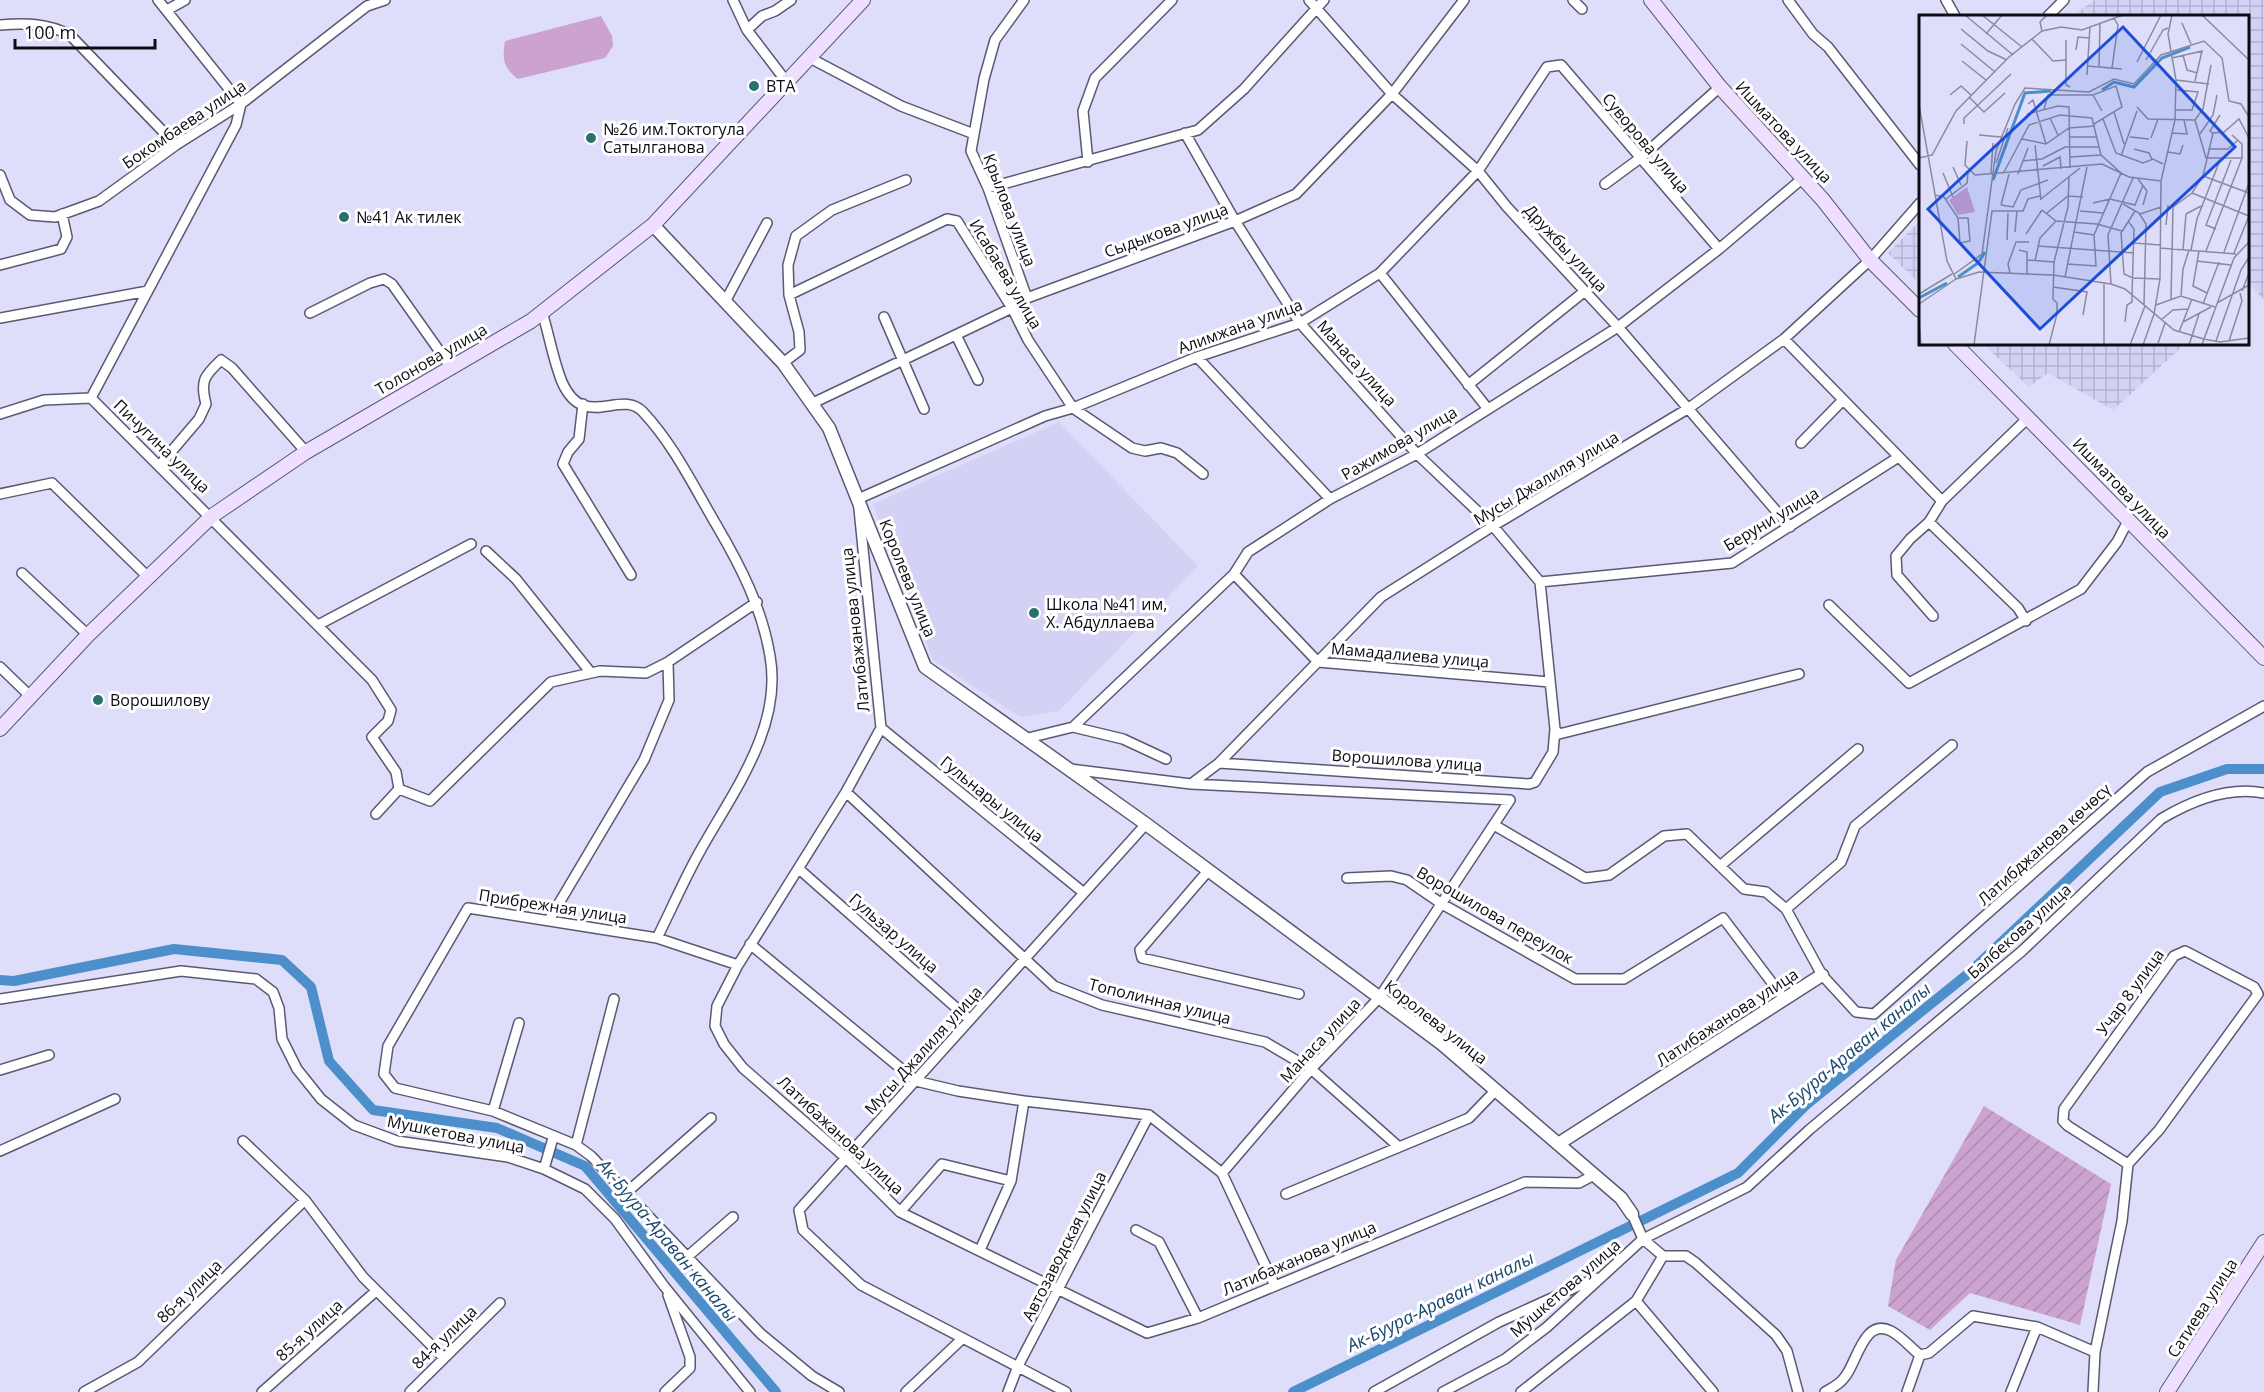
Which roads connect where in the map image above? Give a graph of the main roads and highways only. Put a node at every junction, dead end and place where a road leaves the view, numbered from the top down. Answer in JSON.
{"nodes":[{"id":1,"x":863,"y":0,"type":"edge"},
{"id":2,"x":1651,"y":0,"type":"edge"},
{"id":3,"x":1919,"y":309,"type":"edge"},
{"id":4,"x":1955,"y":345,"type":"edge"},
{"id":5,"x":2264,"y":658,"type":"edge"},
{"id":6,"x":0,"y":729,"type":"edge"},
{"id":7,"x":2264,"y":1242,"type":"edge"},
{"id":8,"x":2167,"y":1392,"type":"edge"}],
"edges":[{"from":1,"to":6,"type":"main road","name":"Толонова улица"},
{"from":2,"to":3,"type":"main road","name":"Ишматова улица"},
{"from":4,"to":5,"type":"main road","name":"Ишматова улица"},
{"from":7,"to":8,"type":"main road","name":"Сатиева улица"}]}
